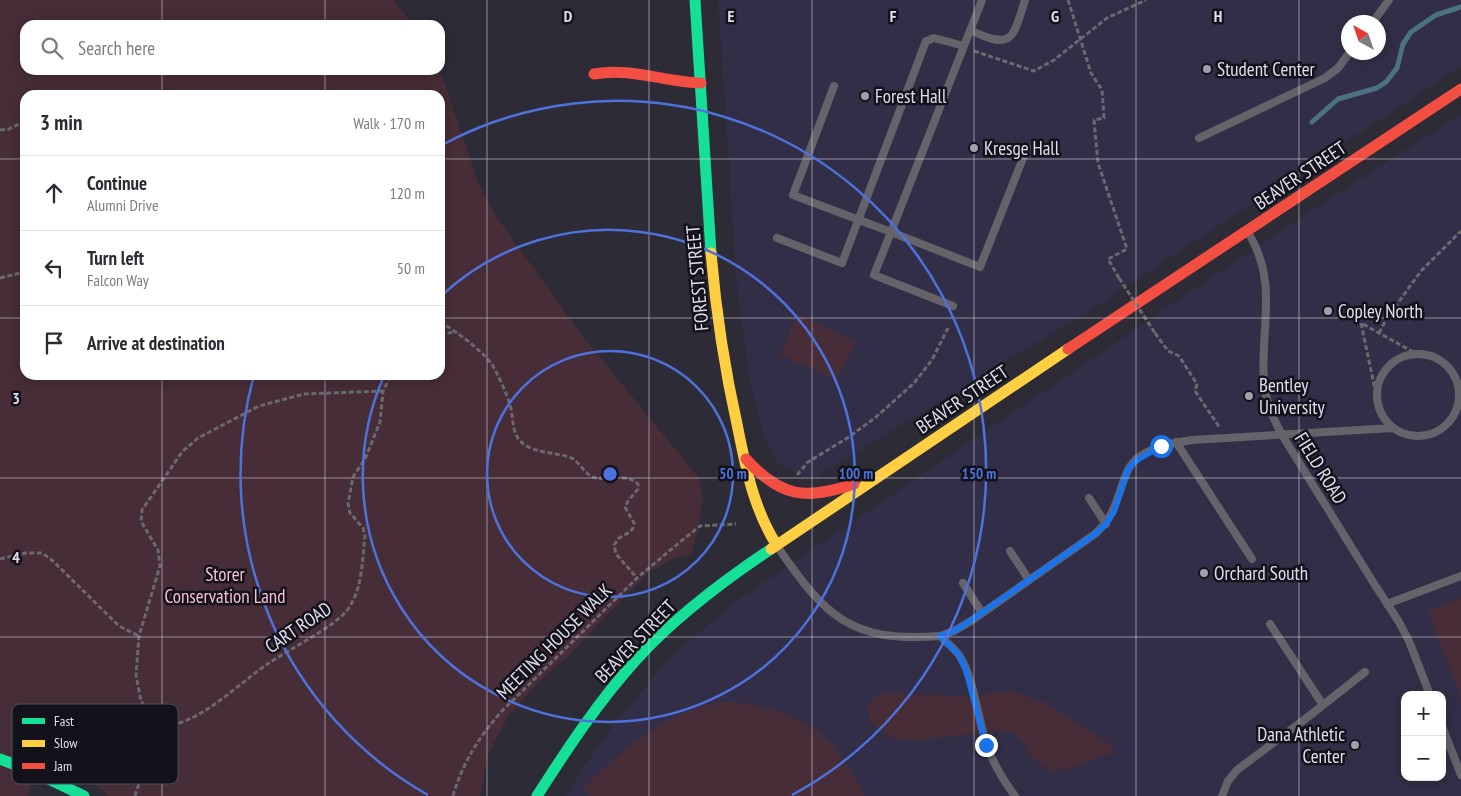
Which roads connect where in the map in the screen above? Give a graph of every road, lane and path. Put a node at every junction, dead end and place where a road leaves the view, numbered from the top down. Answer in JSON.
{"nodes":[{"id":1,"x":695,"y":0,"type":"edge"},
{"id":2,"x":982,"y":0,"type":"edge"},
{"id":3,"x":1025,"y":0,"type":"edge"},
{"id":4,"x":1068,"y":0,"type":"edge"},
{"id":5,"x":1146,"y":0,"type":"edge"},
{"id":6,"x":1389,"y":0,"type":"edge"},
{"id":7,"x":1378,"y":15,"type":"edge"},
{"id":8,"x":970,"y":30,"type":"junction"},
{"id":9,"x":1080,"y":39,"type":"junction"},
{"id":10,"x":964,"y":47,"type":"junction"},
{"id":11,"x":1344,"y":60,"type":"edge"},
{"id":12,"x":594,"y":74,"type":"dead end"},
{"id":13,"x":701,"y":83,"type":"junction"},
{"id":14,"x":834,"y":86,"type":"dead end"},
{"id":15,"x":1461,"y":89,"type":"edge"},
{"id":16,"x":20,"y":124,"type":"edge"},
{"id":17,"x":0,"y":130,"type":"edge"},
{"id":18,"x":1199,"y":138,"type":"dead end"},
{"id":19,"x":1027,"y":148,"type":"dead end"},
{"id":20,"x":859,"y":220,"type":"junction"},
{"id":21,"x":1248,"y":231,"type":"junction"},
{"id":22,"x":1461,"y":231,"type":"edge"},
{"id":23,"x":891,"y":232,"type":"junction"},
{"id":24,"x":777,"y":238,"type":"dead end"},
{"id":25,"x":20,"y":273,"type":"edge"},
{"id":26,"x":0,"y":278,"type":"edge"},
{"id":27,"x":953,"y":306,"type":"dead end"},
{"id":28,"x":445,"y":325,"type":"edge"},
{"id":29,"x":948,"y":328,"type":"dead end"},
{"id":30,"x":457,"y":332,"type":"junction"},
{"id":31,"x":445,"y":333,"type":"edge"},
{"id":32,"x":1379,"y":333,"type":"junction"},
{"id":33,"x":1417,"y":354,"type":"junction"},
{"id":34,"x":388,"y":380,"type":"edge"},
{"id":35,"x":383,"y":391,"type":"junction"},
{"id":36,"x":1376,"y":394,"type":"junction"},
{"id":37,"x":1459,"y":404,"type":"edge"},
{"id":38,"x":1393,"y":428,"type":"junction"},
{"id":39,"x":1282,"y":436,"type":"junction"},
{"id":40,"x":1227,"y":438,"type":"junction"},
{"id":41,"x":1176,"y":442,"type":"junction"},
{"id":42,"x":744,"y":456,"type":"junction"},
{"id":43,"x":902,"y":461,"type":"junction"},
{"id":44,"x":795,"y":480,"type":"dead end"},
{"id":45,"x":1089,"y":498,"type":"dead end"},
{"id":46,"x":736,"y":524,"type":"dead end"},
{"id":47,"x":1106,"y":524,"type":"junction"},
{"id":48,"x":776,"y":544,"type":"junction"},
{"id":49,"x":1010,"y":551,"type":"dead end"},
{"id":50,"x":0,"y":558,"type":"edge"},
{"id":51,"x":1252,"y":559,"type":"dead end"},
{"id":52,"x":1461,"y":576,"type":"edge"},
{"id":53,"x":637,"y":578,"type":"junction"},
{"id":54,"x":1029,"y":580,"type":"junction"},
{"id":55,"x":962,"y":583,"type":"dead end"},
{"id":56,"x":1387,"y":604,"type":"junction"},
{"id":57,"x":982,"y":613,"type":"junction"},
{"id":58,"x":1270,"y":624,"type":"dead end"},
{"id":59,"x":139,"y":636,"type":"junction"},
{"id":60,"x":940,"y":636,"type":"junction"},
{"id":61,"x":1364,"y":672,"type":"dead end"},
{"id":62,"x":1428,"y":691,"type":"edge"},
{"id":63,"x":143,"y":704,"type":"edge"},
{"id":64,"x":1323,"y":706,"type":"junction"},
{"id":65,"x":178,"y":725,"type":"edge"},
{"id":66,"x":1446,"y":736,"type":"edge"},
{"id":67,"x":0,"y":758,"type":"edge"},
{"id":68,"x":12,"y":763,"type":"edge"},
{"id":69,"x":1461,"y":775,"type":"edge"},
{"id":70,"x":59,"y":784,"type":"edge"},
{"id":71,"x":139,"y":784,"type":"edge"},
{"id":72,"x":84,"y":796,"type":"edge"},
{"id":73,"x":135,"y":796,"type":"edge"},
{"id":74,"x":454,"y":796,"type":"edge"},
{"id":75,"x":537,"y":796,"type":"edge"},
{"id":76,"x":1015,"y":796,"type":"edge"},
{"id":77,"x":1222,"y":796,"type":"edge"}],
"edges":[{"from":1,"to":13,"type":"main road","name":"FOREST STREET"},
{"from":2,"to":8,"type":"lane"},
{"from":3,"to":8,"type":"lane"},
{"from":4,"to":9,"type":"path"},
{"from":5,"to":9,"type":"path"},
{"from":6,"to":7,"type":"lane"},
{"from":8,"to":10,"type":"lane"},
{"from":9,"to":10,"type":"path"},
{"from":9,"to":40,"type":"path","bridge":true},
{"from":10,"to":20,"type":"lane"},
{"from":10,"to":23,"type":"lane"},
{"from":11,"to":18,"type":"lane"},
{"from":12,"to":13,"type":"main road"},
{"from":13,"to":42,"type":"main road","name":"FOREST STREET"},
{"from":14,"to":20,"type":"lane"},
{"from":15,"to":21,"type":"main road","name":"BEAVER STREET"},
{"from":16,"to":17,"type":"path"},
{"from":19,"to":23,"type":"lane"},
{"from":20,"to":23,"type":"lane"},
{"from":20,"to":24,"type":"lane"},
{"from":21,"to":39,"type":"lane","name":"FIELD ROAD"},
{"from":21,"to":43,"type":"main road","name":"BEAVER STREET"},
{"from":22,"to":32,"type":"path"},
{"from":23,"to":27,"type":"lane"},
{"from":25,"to":26,"type":"path"},
{"from":28,"to":30,"type":"path"},
{"from":29,"to":44,"type":"path"},
{"from":30,"to":31,"type":"path"},
{"from":30,"to":53,"type":"path"},
{"from":32,"to":33,"type":"path"},
{"from":32,"to":36,"type":"path"},
{"from":33,"to":36,"type":"lane"},
{"from":33,"to":37,"type":"lane"},
{"from":34,"to":35,"type":"path","name":"CART ROAD"},
{"from":35,"to":59,"type":"path"},
{"from":35,"to":65,"type":"path","name":"CART ROAD"},
{"from":36,"to":38,"type":"lane"},
{"from":37,"to":38,"type":"lane"},
{"from":38,"to":39,"type":"lane"},
{"from":39,"to":40,"type":"lane"},
{"from":39,"to":56,"type":"lane","name":"FIELD ROAD"},
{"from":40,"to":41,"type":"lane"},
{"from":41,"to":47,"type":"lane"},
{"from":41,"to":51,"type":"lane"},
{"from":42,"to":43,"type":"main road"},
{"from":42,"to":48,"type":"main road","name":"FOREST STREET"},
{"from":43,"to":48,"type":"main road","name":"BEAVER STREET"},
{"from":45,"to":47,"type":"lane"},
{"from":46,"to":53,"type":"path","name":"MEETING HOUSE WALK"},
{"from":47,"to":54,"type":"lane"},
{"from":48,"to":60,"type":"lane"},
{"from":48,"to":75,"type":"main road","name":"BEAVER STREET"},
{"from":49,"to":54,"type":"lane"},
{"from":50,"to":59,"type":"path"},
{"from":52,"to":56,"type":"lane"},
{"from":53,"to":74,"type":"path","name":"MEETING HOUSE WALK"},
{"from":54,"to":57,"type":"lane"},
{"from":55,"to":57,"type":"lane"},
{"from":56,"to":62,"type":"lane","name":"FIELD ROAD"},
{"from":57,"to":60,"type":"lane"},
{"from":58,"to":64,"type":"lane"},
{"from":59,"to":63,"type":"path"},
{"from":60,"to":76,"type":"lane"},
{"from":61,"to":64,"type":"lane"},
{"from":64,"to":77,"type":"lane"},
{"from":66,"to":69,"type":"lane"},
{"from":67,"to":68,"type":"main road"},
{"from":70,"to":72,"type":"main road"},
{"from":71,"to":73,"type":"path"}]}
